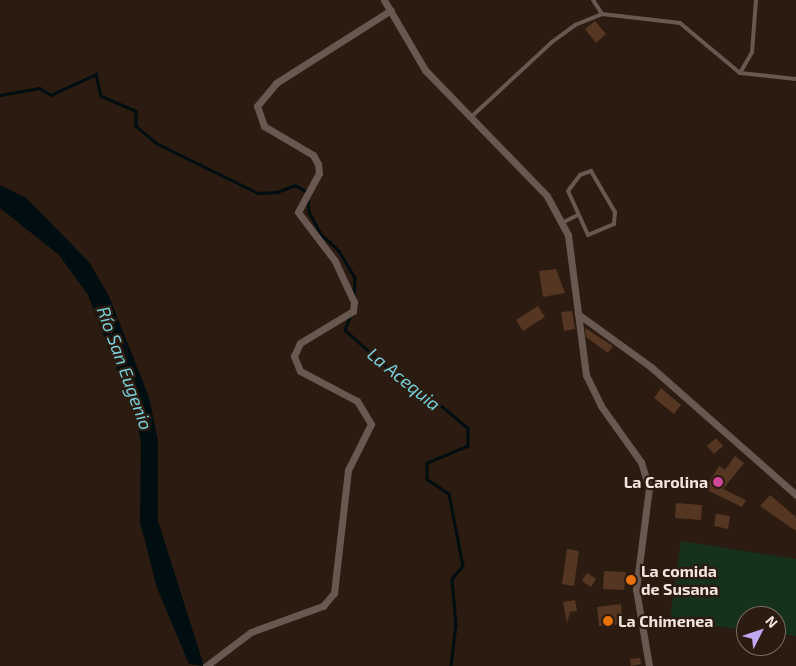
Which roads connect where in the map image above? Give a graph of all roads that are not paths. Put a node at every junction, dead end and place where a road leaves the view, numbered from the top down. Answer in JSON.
{"nodes":[{"id":1,"x":384,"y":0,"type":"edge"},
{"id":2,"x":593,"y":0,"type":"edge"},
{"id":3,"x":756,"y":0,"type":"edge"},
{"id":4,"x":391,"y":10,"type":"junction"},
{"id":5,"x":602,"y":14,"type":"junction"},
{"id":6,"x":740,"y":73,"type":"junction"},
{"id":7,"x":796,"y":79,"type":"edge"},
{"id":8,"x":470,"y":118,"type":"junction"},
{"id":9,"x":576,"y":216,"type":"junction"},
{"id":10,"x":562,"y":222,"type":"junction"},
{"id":11,"x":578,"y":314,"type":"junction"},
{"id":12,"x":796,"y":495,"type":"edge"},
{"id":13,"x":208,"y":665,"type":"edge"},
{"id":14,"x":649,"y":666,"type":"edge"}],
"edges":[{"from":1,"to":4,"type":"street"},
{"from":2,"to":5,"type":"lane"},
{"from":3,"to":6,"type":"lane"},
{"from":4,"to":8,"type":"street"},
{"from":4,"to":13,"type":"street"},
{"from":5,"to":6,"type":"lane"},
{"from":5,"to":8,"type":"lane"},
{"from":6,"to":7,"type":"lane"},
{"from":8,"to":10,"type":"street"},
{"from":9,"to":9,"type":"lane"},
{"from":9,"to":10,"type":"lane"},
{"from":10,"to":11,"type":"street"},
{"from":11,"to":12,"type":"street"},
{"from":11,"to":14,"type":"street"}]}
